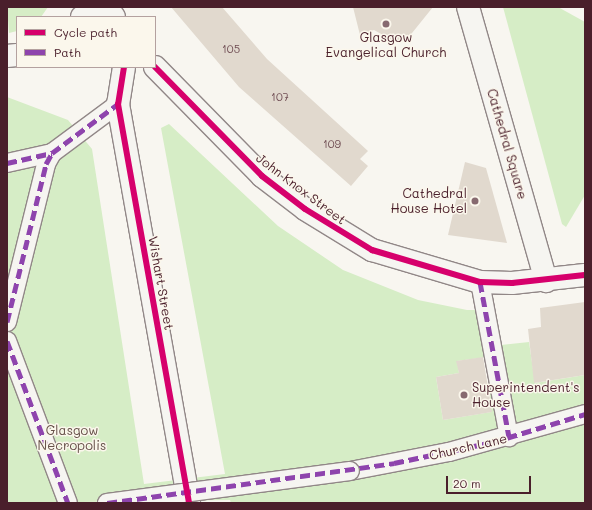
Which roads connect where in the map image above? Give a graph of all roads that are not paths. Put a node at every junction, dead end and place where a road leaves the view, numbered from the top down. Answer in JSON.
{"nodes":[{"id":1,"x":95,"y":7,"type":"edge"},
{"id":2,"x":107,"y":7,"type":"edge"},
{"id":3,"x":468,"y":7,"type":"edge"},
{"id":4,"x":83,"y":16,"type":"edge"},
{"id":5,"x":113,"y":16,"type":"edge"},
{"id":6,"x":124,"y":68,"type":"edge"},
{"id":7,"x":156,"y":68,"type":"edge"},
{"id":8,"x":118,"y":104,"type":"junction"},
{"id":9,"x":52,"y":153,"type":"junction"},
{"id":10,"x":7,"y":163,"type":"edge"},
{"id":11,"x":585,"y":275,"type":"edge"},
{"id":12,"x":546,"y":281,"type":"junction"},
{"id":13,"x":480,"y":282,"type":"junction"},
{"id":14,"x":7,"y":322,"type":"edge"},
{"id":15,"x":7,"y":342,"type":"edge"},
{"id":16,"x":585,"y":414,"type":"edge"},
{"id":17,"x":509,"y":437,"type":"junction"},
{"id":18,"x":68,"y":503,"type":"edge"},
{"id":19,"x":107,"y":503,"type":"edge"},
{"id":20,"x":189,"y":503,"type":"edge"}],
"edges":[{"from":1,"to":4,"type":"street"},
{"from":2,"to":5,"type":"street"},
{"from":3,"to":12,"type":"street","name":"Cathedral Square"},
{"from":6,"to":8,"type":"street","name":"Wishart Street"},
{"from":7,"to":13,"type":"street","name":"John Knox Street"},
{"from":8,"to":9,"type":"street"},
{"from":8,"to":20,"type":"street","name":"Wishart Street"},
{"from":9,"to":10,"type":"street"},
{"from":9,"to":14,"type":"street"},
{"from":11,"to":12,"type":"street","name":"John Knox Street"},
{"from":12,"to":13,"type":"street","name":"John Knox Street"},
{"from":13,"to":17,"type":"street"},
{"from":15,"to":18,"type":"street"},
{"from":16,"to":17,"type":"street","name":"Church Lane"},
{"from":17,"to":19,"type":"street","name":"Church Lane","bridge":true}]}
